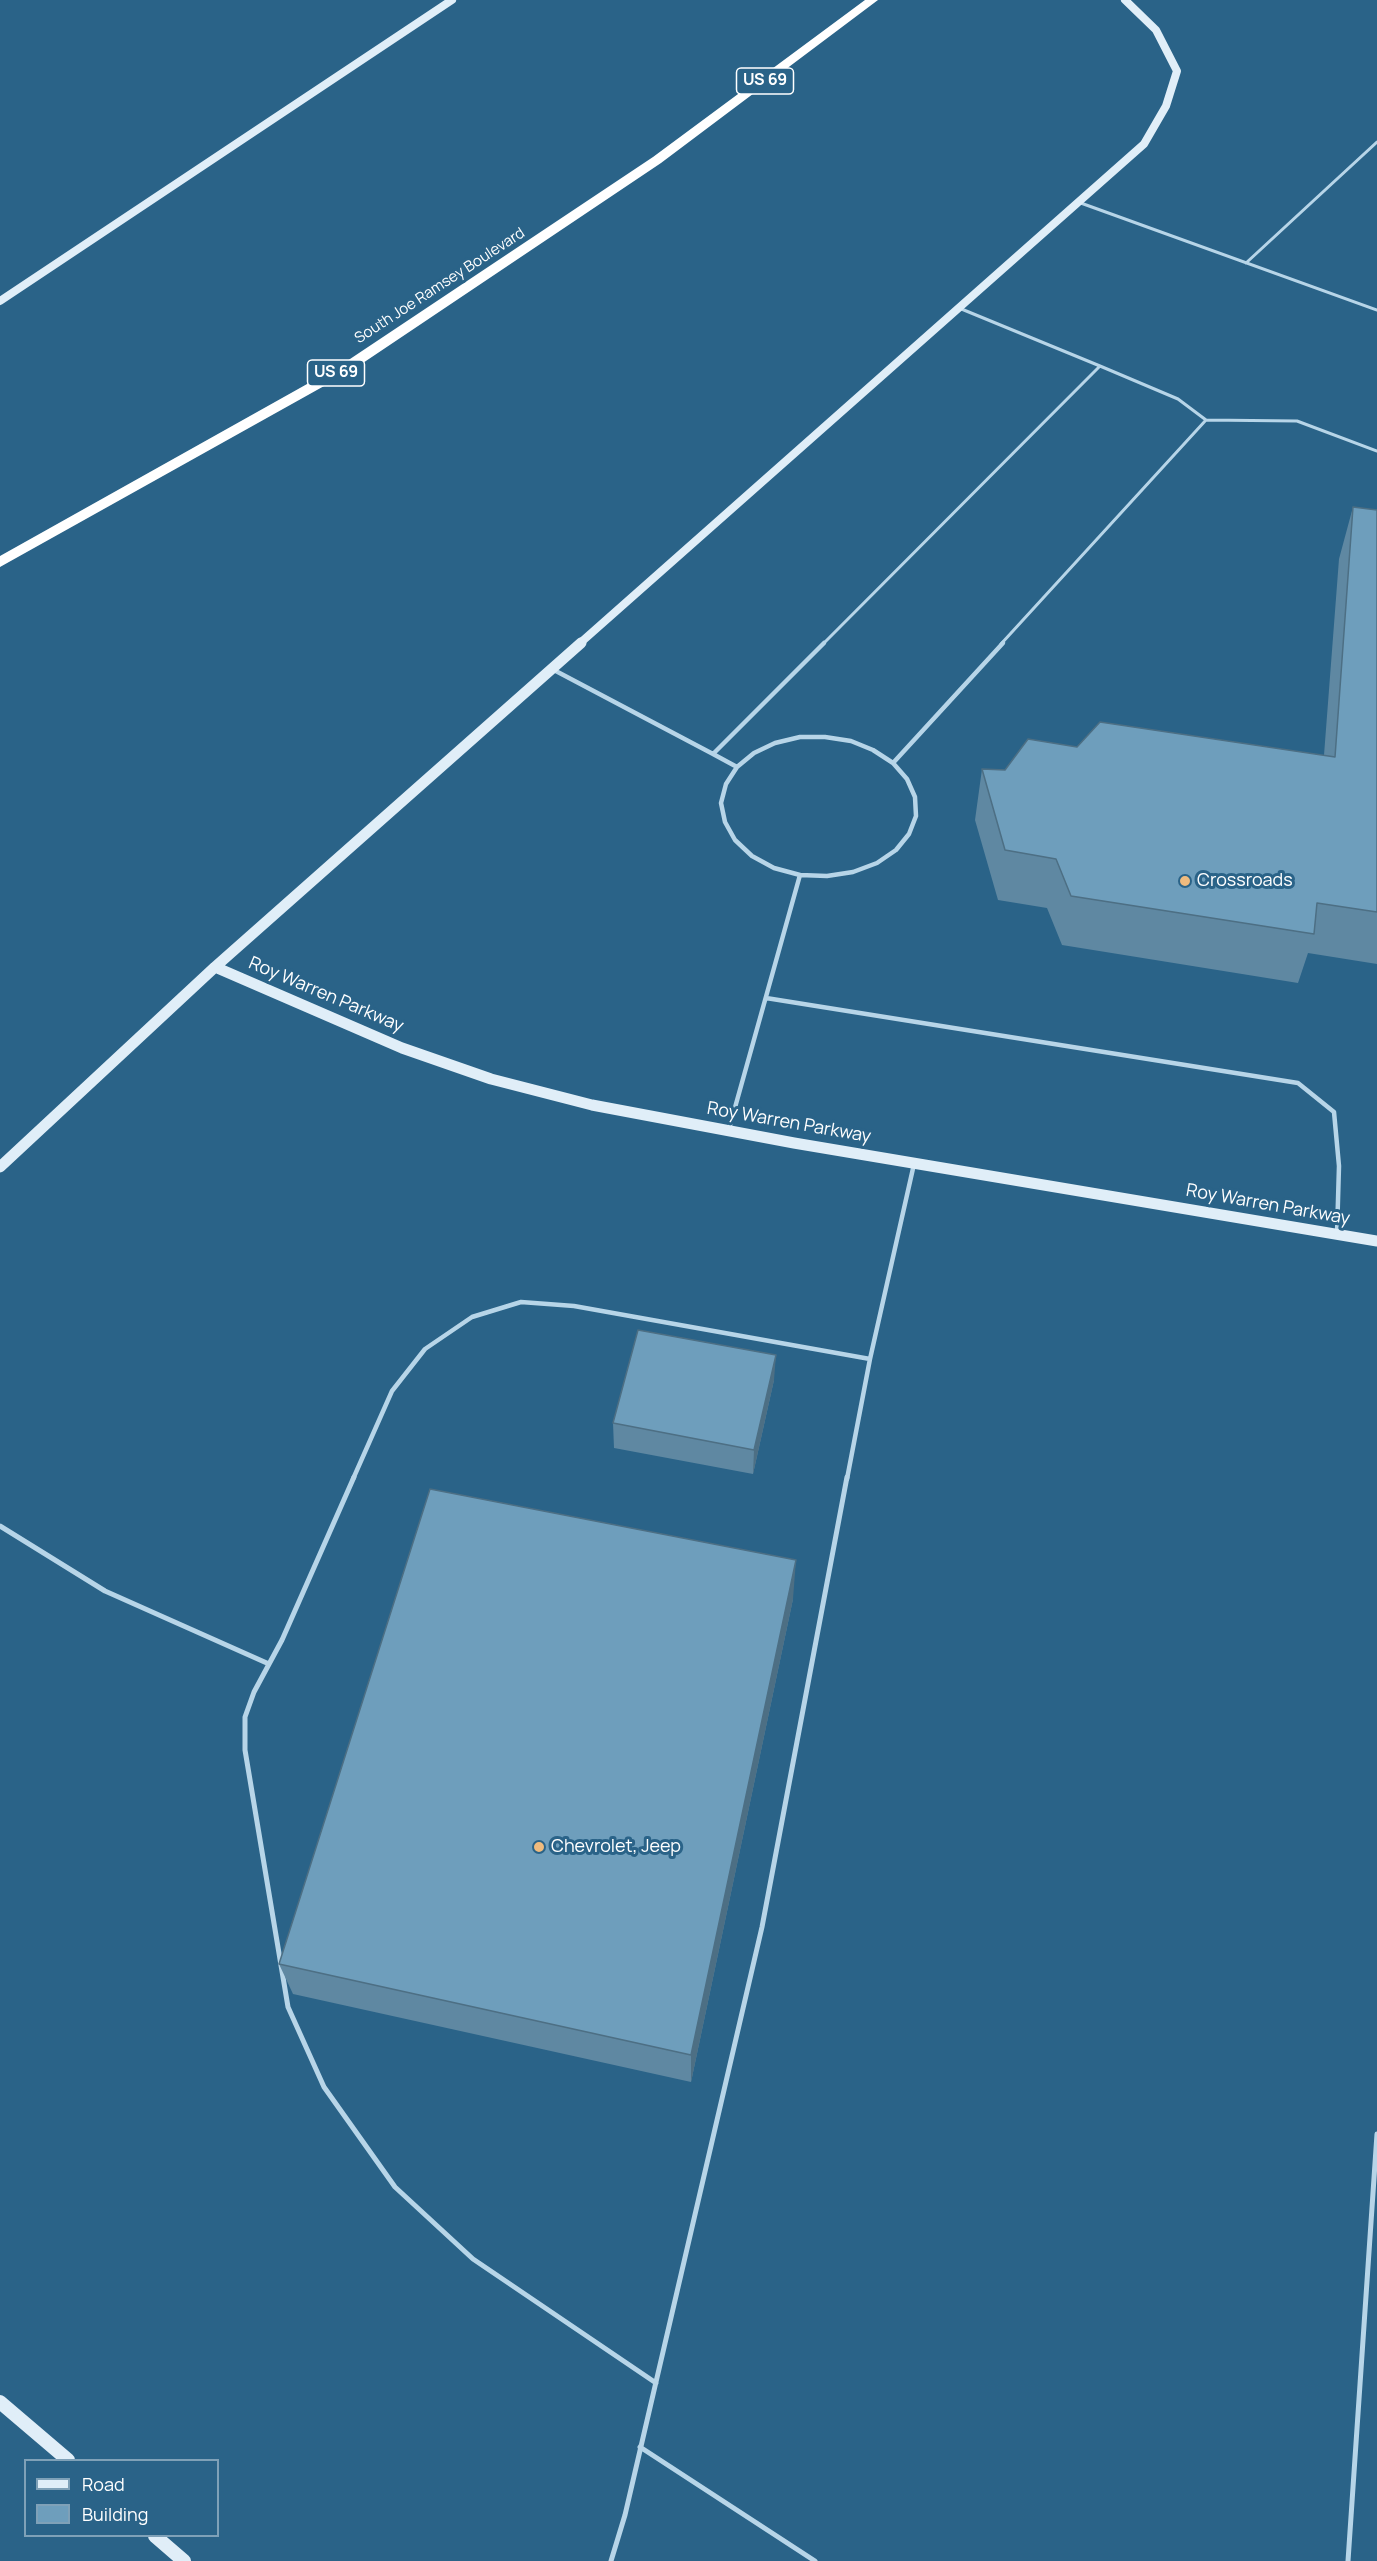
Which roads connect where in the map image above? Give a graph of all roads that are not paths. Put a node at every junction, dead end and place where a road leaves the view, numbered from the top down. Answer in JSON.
{"nodes":[{"id":1,"x":452,"y":0,"type":"edge"},
{"id":2,"x":854,"y":0,"type":"edge"},
{"id":3,"x":872,"y":0,"type":"edge"},
{"id":4,"x":1125,"y":0,"type":"edge"},
{"id":5,"x":854,"y":16,"type":"junction"},
{"id":6,"x":1377,"y":142,"type":"edge"},
{"id":7,"x":1078,"y":202,"type":"junction"},
{"id":8,"x":1246,"y":263,"type":"junction"},
{"id":9,"x":0,"y":301,"type":"edge"},
{"id":10,"x":959,"y":308,"type":"junction"},
{"id":11,"x":1377,"y":310,"type":"edge"},
{"id":12,"x":1100,"y":366,"type":"junction"},
{"id":13,"x":1206,"y":420,"type":"junction"},
{"id":14,"x":1377,"y":451,"type":"edge"},
{"id":15,"x":0,"y":561,"type":"edge"},
{"id":16,"x":551,"y":669,"type":"junction"},
{"id":17,"x":713,"y":754,"type":"junction"},
{"id":18,"x":893,"y":763,"type":"junction"},
{"id":19,"x":737,"y":767,"type":"junction"},
{"id":20,"x":800,"y":875,"type":"junction"},
{"id":21,"x":215,"y":967,"type":"junction"},
{"id":22,"x":766,"y":998,"type":"junction"},
{"id":23,"x":729,"y":1131,"type":"junction"},
{"id":24,"x":914,"y":1164,"type":"junction"},
{"id":25,"x":0,"y":1167,"type":"edge"},
{"id":26,"x":1337,"y":1235,"type":"junction"},
{"id":27,"x":1377,"y":1241,"type":"edge"},
{"id":28,"x":870,"y":1359,"type":"junction"},
{"id":29,"x":0,"y":1526,"type":"edge"},
{"id":30,"x":269,"y":1664,"type":"junction"},
{"id":31,"x":1377,"y":2134,"type":"edge"},
{"id":32,"x":656,"y":2383,"type":"junction"},
{"id":33,"x":0,"y":2402,"type":"edge"},
{"id":34,"x":640,"y":2446,"type":"junction"},
{"id":35,"x":67,"y":2459,"type":"edge"},
{"id":36,"x":157,"y":2537,"type":"edge"},
{"id":37,"x":184,"y":2561,"type":"edge"},
{"id":38,"x":611,"y":2561,"type":"edge"},
{"id":39,"x":815,"y":2561,"type":"edge"},
{"id":40,"x":1348,"y":2561,"type":"edge"}],
"edges":[{"from":1,"to":9,"type":"street"},
{"from":2,"to":5,"type":"highway"},
{"from":3,"to":5,"type":"highway","name":"South Joe Ramsey Boulevard","number":"US 69"},
{"from":4,"to":7,"type":"street"},
{"from":5,"to":15,"type":"highway","name":"South Joe Ramsey Boulevard","number":"US 69"},
{"from":6,"to":8,"type":"lane"},
{"from":7,"to":8,"type":"lane"},
{"from":7,"to":10,"type":"street"},
{"from":8,"to":11,"type":"lane"},
{"from":10,"to":12,"type":"lane"},
{"from":10,"to":16,"type":"street"},
{"from":12,"to":13,"type":"lane"},
{"from":12,"to":17,"type":"lane"},
{"from":13,"to":14,"type":"lane"},
{"from":13,"to":18,"type":"lane"},
{"from":16,"to":17,"type":"lane"},
{"from":16,"to":21,"type":"street"},
{"from":17,"to":19,"type":"lane"},
{"from":18,"to":19,"type":"lane"},
{"from":18,"to":20,"type":"lane"},
{"from":19,"to":20,"type":"lane"},
{"from":20,"to":22,"type":"lane"},
{"from":21,"to":23,"type":"street","name":"Roy Warren Parkway"},
{"from":21,"to":25,"type":"street"},
{"from":22,"to":23,"type":"lane"},
{"from":22,"to":26,"type":"lane"},
{"from":23,"to":24,"type":"street","name":"Roy Warren Parkway"},
{"from":24,"to":26,"type":"street","name":"Roy Warren Parkway"},
{"from":24,"to":28,"type":"lane"},
{"from":26,"to":27,"type":"street","name":"Roy Warren Parkway"},
{"from":28,"to":30,"type":"lane"},
{"from":28,"to":32,"type":"lane"},
{"from":29,"to":30,"type":"lane"},
{"from":30,"to":32,"type":"lane"},
{"from":31,"to":40,"type":"lane"},
{"from":32,"to":34,"type":"lane"},
{"from":33,"to":35,"type":"street"},
{"from":34,"to":38,"type":"lane"},
{"from":34,"to":39,"type":"lane"},
{"from":36,"to":37,"type":"street"}]}
